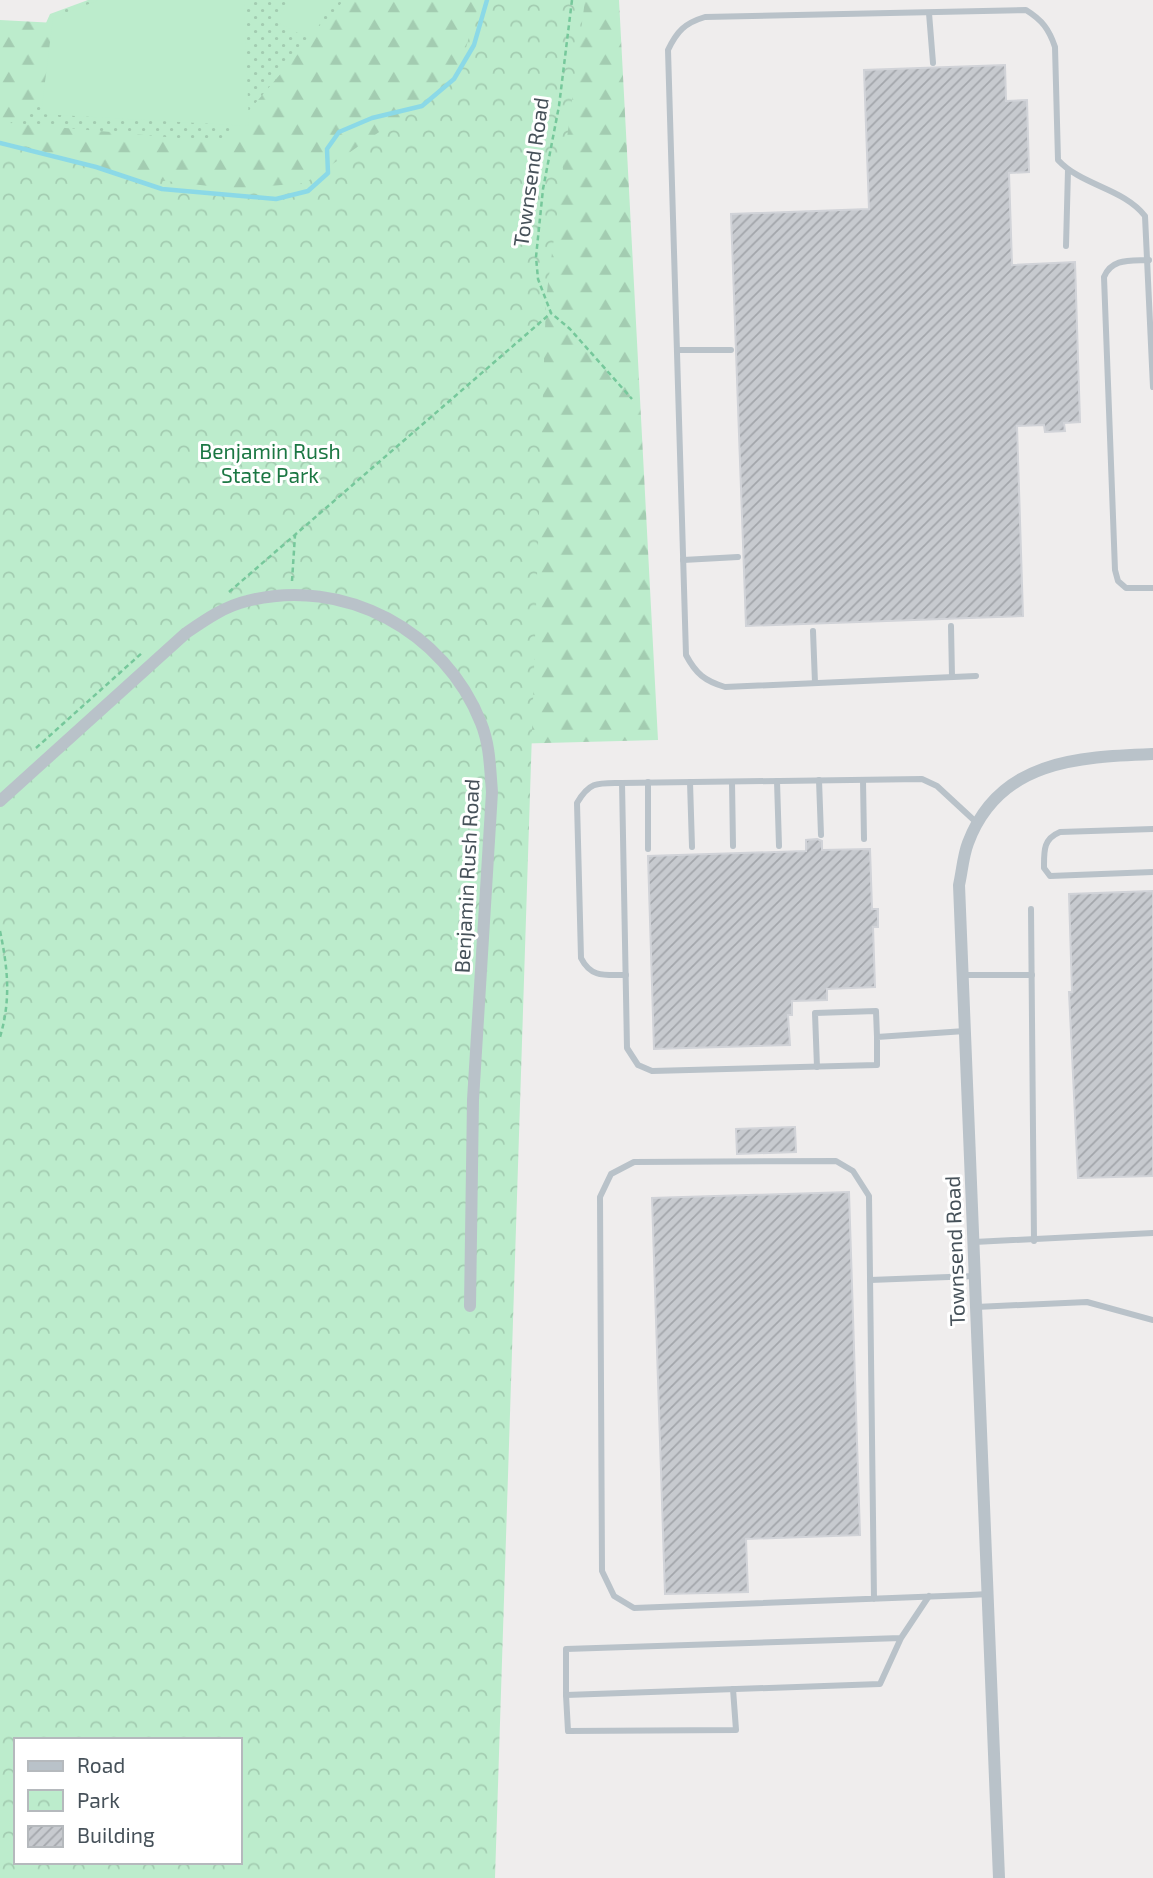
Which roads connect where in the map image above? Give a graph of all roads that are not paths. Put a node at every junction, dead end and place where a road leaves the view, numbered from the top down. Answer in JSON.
{"nodes":[{"id":1,"x":929,"y":13,"type":"junction"},
{"id":2,"x":933,"y":63,"type":"dead end"},
{"id":3,"x":1068,"y":170,"type":"junction"},
{"id":4,"x":1066,"y":246,"type":"dead end"},
{"id":5,"x":1149,"y":260,"type":"junction"},
{"id":6,"x":677,"y":350,"type":"junction"},
{"id":7,"x":731,"y":350,"type":"dead end"},
{"id":8,"x":1153,"y":387,"type":"edge"},
{"id":9,"x":738,"y":557,"type":"dead end"},
{"id":10,"x":683,"y":560,"type":"junction"},
{"id":11,"x":1153,"y":588,"type":"edge"},
{"id":12,"x":951,"y":626,"type":"dead end"},
{"id":13,"x":813,"y":631,"type":"dead end"},
{"id":14,"x":976,"y":676,"type":"dead end"},
{"id":15,"x":952,"y":677,"type":"junction"},
{"id":16,"x":815,"y":683,"type":"junction"},
{"id":17,"x":1153,"y":754,"type":"edge"},
{"id":18,"x":820,"y":780,"type":"junction"},
{"id":19,"x":863,"y":780,"type":"junction"},
{"id":20,"x":777,"y":781,"type":"junction"},
{"id":21,"x":648,"y":782,"type":"junction"},
{"id":22,"x":690,"y":782,"type":"junction"},
{"id":23,"x":732,"y":782,"type":"junction"},
{"id":24,"x":622,"y":783,"type":"junction"},
{"id":25,"x":0,"y":802,"type":"edge"},
{"id":26,"x":978,"y":824,"type":"junction"},
{"id":27,"x":1153,"y":829,"type":"edge"},
{"id":28,"x":821,"y":835,"type":"dead end"},
{"id":29,"x":864,"y":839,"type":"dead end"},
{"id":30,"x":733,"y":846,"type":"dead end"},
{"id":31,"x":779,"y":846,"type":"dead end"},
{"id":32,"x":692,"y":847,"type":"dead end"},
{"id":33,"x":648,"y":849,"type":"dead end"},
{"id":34,"x":1153,"y":872,"type":"edge"},
{"id":35,"x":1031,"y":909,"type":"dead end"},
{"id":36,"x":626,"y":975,"type":"junction"},
{"id":37,"x":963,"y":975,"type":"junction"},
{"id":38,"x":1032,"y":975,"type":"junction"},
{"id":39,"x":965,"y":1031,"type":"junction"},
{"id":40,"x":877,"y":1038,"type":"junction"},
{"id":41,"x":817,"y":1067,"type":"junction"},
{"id":42,"x":1153,"y":1234,"type":"edge"},
{"id":43,"x":1034,"y":1241,"type":"junction"},
{"id":44,"x":974,"y":1242,"type":"junction"},
{"id":45,"x":975,"y":1276,"type":"junction"},
{"id":46,"x":870,"y":1280,"type":"junction"},
{"id":47,"x":470,"y":1306,"type":"dead end"},
{"id":48,"x":976,"y":1307,"type":"junction"},
{"id":49,"x":1153,"y":1320,"type":"edge"},
{"id":50,"x":988,"y":1594,"type":"junction"},
{"id":51,"x":929,"y":1597,"type":"junction"},
{"id":52,"x":874,"y":1599,"type":"junction"},
{"id":53,"x":901,"y":1638,"type":"junction"},
{"id":54,"x":733,"y":1689,"type":"junction"},
{"id":55,"x":566,"y":1695,"type":"junction"},
{"id":56,"x":999,"y":1878,"type":"edge"}],
"edges":[{"from":1,"to":2,"type":"lane"},
{"from":1,"to":3,"type":"lane"},
{"from":1,"to":6,"type":"lane"},
{"from":3,"to":4,"type":"lane"},
{"from":3,"to":5,"type":"lane"},
{"from":5,"to":8,"type":"lane"},
{"from":5,"to":11,"type":"lane"},
{"from":6,"to":7,"type":"lane"},
{"from":6,"to":10,"type":"lane"},
{"from":9,"to":10,"type":"lane"},
{"from":10,"to":16,"type":"lane"},
{"from":12,"to":15,"type":"lane"},
{"from":13,"to":16,"type":"lane"},
{"from":14,"to":15,"type":"lane"},
{"from":15,"to":16,"type":"lane"},
{"from":17,"to":26,"type":"street","name":"Townsend Road"},
{"from":18,"to":19,"type":"lane"},
{"from":18,"to":20,"type":"lane"},
{"from":18,"to":28,"type":"lane"},
{"from":19,"to":26,"type":"lane"},
{"from":19,"to":29,"type":"lane"},
{"from":20,"to":23,"type":"lane"},
{"from":20,"to":31,"type":"lane"},
{"from":21,"to":22,"type":"lane"},
{"from":21,"to":24,"type":"lane"},
{"from":21,"to":33,"type":"lane"},
{"from":22,"to":23,"type":"lane"},
{"from":22,"to":32,"type":"lane"},
{"from":23,"to":30,"type":"lane"},
{"from":24,"to":36,"type":"lane"},
{"from":24,"to":36,"type":"lane"},
{"from":25,"to":47,"type":"street","name":"Benjamin Rush Road"},
{"from":26,"to":37,"type":"street","name":"Townsend Road"},
{"from":27,"to":34,"type":"lane"},
{"from":35,"to":38,"type":"lane"},
{"from":36,"to":41,"type":"lane"},
{"from":37,"to":38,"type":"lane"},
{"from":37,"to":39,"type":"street","name":"Townsend Road"},
{"from":38,"to":43,"type":"lane"},
{"from":39,"to":40,"type":"lane"},
{"from":39,"to":44,"type":"street","name":"Townsend Road"},
{"from":40,"to":41,"type":"lane"},
{"from":40,"to":41,"type":"lane"},
{"from":42,"to":43,"type":"lane"},
{"from":43,"to":44,"type":"lane"},
{"from":44,"to":45,"type":"street","name":"Townsend Road"},
{"from":45,"to":46,"type":"lane"},
{"from":45,"to":48,"type":"street","name":"Townsend Road"},
{"from":46,"to":52,"type":"lane"},
{"from":46,"to":52,"type":"lane"},
{"from":48,"to":49,"type":"lane"},
{"from":48,"to":50,"type":"street","name":"Townsend Road"},
{"from":50,"to":51,"type":"lane"},
{"from":50,"to":56,"type":"street","name":"Townsend Road"},
{"from":51,"to":52,"type":"lane"},
{"from":51,"to":53,"type":"lane"},
{"from":53,"to":54,"type":"lane"},
{"from":53,"to":55,"type":"lane"},
{"from":54,"to":55,"type":"lane"},
{"from":54,"to":55,"type":"lane"}]}
